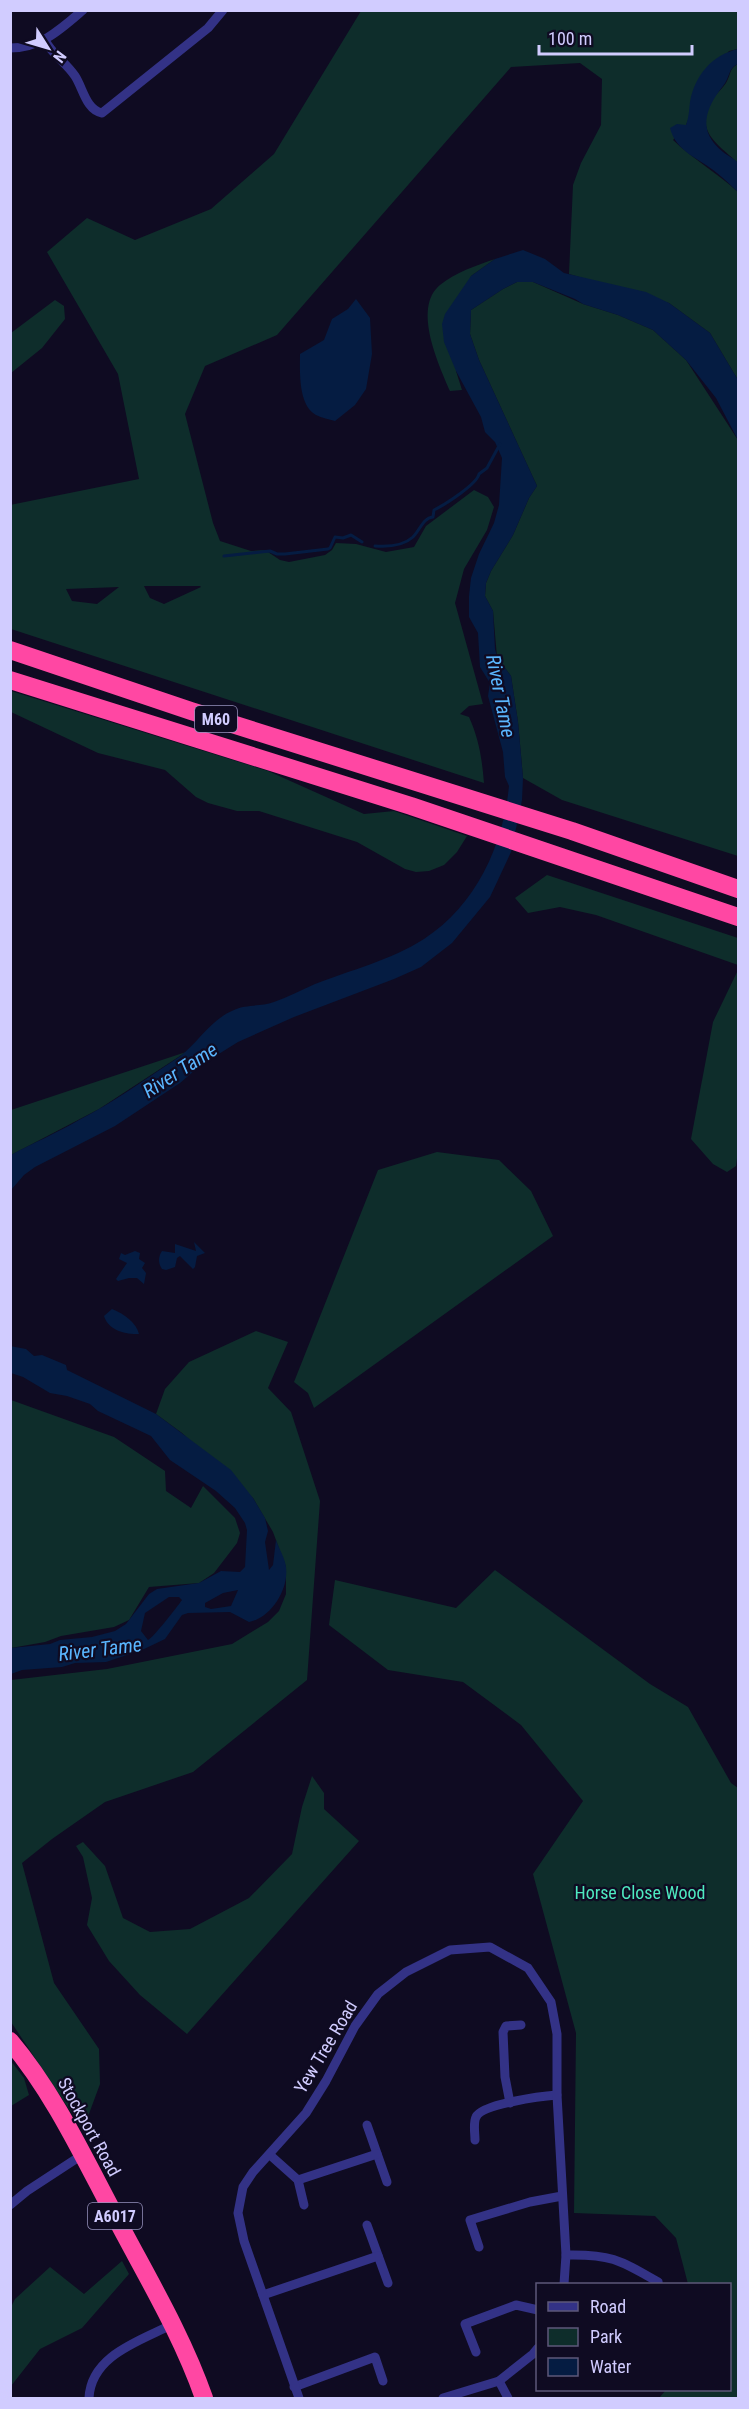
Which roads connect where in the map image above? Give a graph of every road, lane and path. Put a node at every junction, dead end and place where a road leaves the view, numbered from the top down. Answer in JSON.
{"nodes":[{"id":1,"x":83,"y":10,"type":"edge"},
{"id":2,"x":222,"y":10,"type":"edge"},
{"id":3,"x":45,"y":40,"type":"junction"},
{"id":4,"x":10,"y":48,"type":"edge"},
{"id":5,"x":10,"y":650,"type":"edge"},
{"id":6,"x":10,"y":680,"type":"edge"},
{"id":7,"x":738,"y":889,"type":"edge"},
{"id":8,"x":738,"y":917,"type":"edge"},
{"id":9,"x":521,"y":2025,"type":"dead end"},
{"id":10,"x":10,"y":2041,"type":"edge"},
{"id":11,"x":557,"y":2095,"type":"junction"},
{"id":12,"x":510,"y":2103,"type":"junction"},
{"id":13,"x":367,"y":2125,"type":"dead end"},
{"id":14,"x":475,"y":2140,"type":"dead end"},
{"id":15,"x":377,"y":2154,"type":"junction"},
{"id":16,"x":82,"y":2155,"type":"junction"},
{"id":17,"x":270,"y":2155,"type":"junction"},
{"id":18,"x":298,"y":2180,"type":"junction"},
{"id":19,"x":387,"y":2182,"type":"dead end"},
{"id":20,"x":562,"y":2196,"type":"junction"},
{"id":21,"x":10,"y":2205,"type":"edge"},
{"id":22,"x":304,"y":2205,"type":"dead end"},
{"id":23,"x":367,"y":2225,"type":"dead end"},
{"id":24,"x":479,"y":2247,"type":"dead end"},
{"id":25,"x":566,"y":2254,"type":"junction"},
{"id":26,"x":378,"y":2256,"type":"junction"},
{"id":27,"x":388,"y":2283,"type":"dead end"},
{"id":28,"x":564,"y":2283,"type":"edge"},
{"id":29,"x":658,"y":2283,"type":"edge"},
{"id":30,"x":263,"y":2295,"type":"junction"},
{"id":31,"x":536,"y":2310,"type":"edge"},
{"id":32,"x":173,"y":2324,"type":"junction"},
{"id":33,"x":536,"y":2350,"type":"edge"},
{"id":34,"x":476,"y":2352,"type":"dead end"},
{"id":35,"x":383,"y":2381,"type":"dead end"},
{"id":36,"x":499,"y":2381,"type":"junction"},
{"id":37,"x":294,"y":2387,"type":"junction"},
{"id":38,"x":88,"y":2398,"type":"edge"},
{"id":39,"x":204,"y":2398,"type":"edge"},
{"id":40,"x":299,"y":2398,"type":"edge"},
{"id":41,"x":443,"y":2398,"type":"edge"},
{"id":42,"x":508,"y":2398,"type":"edge"}],
"edges":[{"from":1,"to":3,"type":"street"},
{"from":2,"to":3,"type":"street"},
{"from":3,"to":4,"type":"street"},
{"from":5,"to":7,"type":"highway","number":"M60"},
{"from":6,"to":8,"type":"highway","number":"M60"},
{"from":9,"to":12,"type":"street"},
{"from":10,"to":16,"type":"highway","name":"Stockport Road","number":"A6017"},
{"from":11,"to":12,"type":"street"},
{"from":11,"to":17,"type":"street","name":"Yew Tree Road"},
{"from":11,"to":20,"type":"street","name":"Yew Tree Road"},
{"from":12,"to":14,"type":"street"},
{"from":13,"to":15,"type":"street"},
{"from":15,"to":18,"type":"street"},
{"from":15,"to":19,"type":"street"},
{"from":16,"to":21,"type":"street"},
{"from":16,"to":32,"type":"highway","name":"Stockport Road","number":"A6017"},
{"from":17,"to":18,"type":"street"},
{"from":17,"to":30,"type":"street","name":"Yew Tree Road"},
{"from":18,"to":22,"type":"street"},
{"from":20,"to":24,"type":"street"},
{"from":20,"to":25,"type":"street","name":"Yew Tree Road"},
{"from":23,"to":26,"type":"street"},
{"from":25,"to":28,"type":"street","name":"Yew Tree Road"},
{"from":25,"to":29,"type":"street"},
{"from":26,"to":27,"type":"street"},
{"from":26,"to":30,"type":"street"},
{"from":30,"to":37,"type":"street","name":"Yew Tree Road"},
{"from":31,"to":34,"type":"street"},
{"from":32,"to":38,"type":"street"},
{"from":32,"to":39,"type":"highway","name":"Stockport Road","number":"A6017"},
{"from":33,"to":36,"type":"street"},
{"from":35,"to":37,"type":"street"},
{"from":36,"to":41,"type":"street"},
{"from":36,"to":42,"type":"street"},
{"from":37,"to":40,"type":"street","name":"Yew Tree Road"}]}
